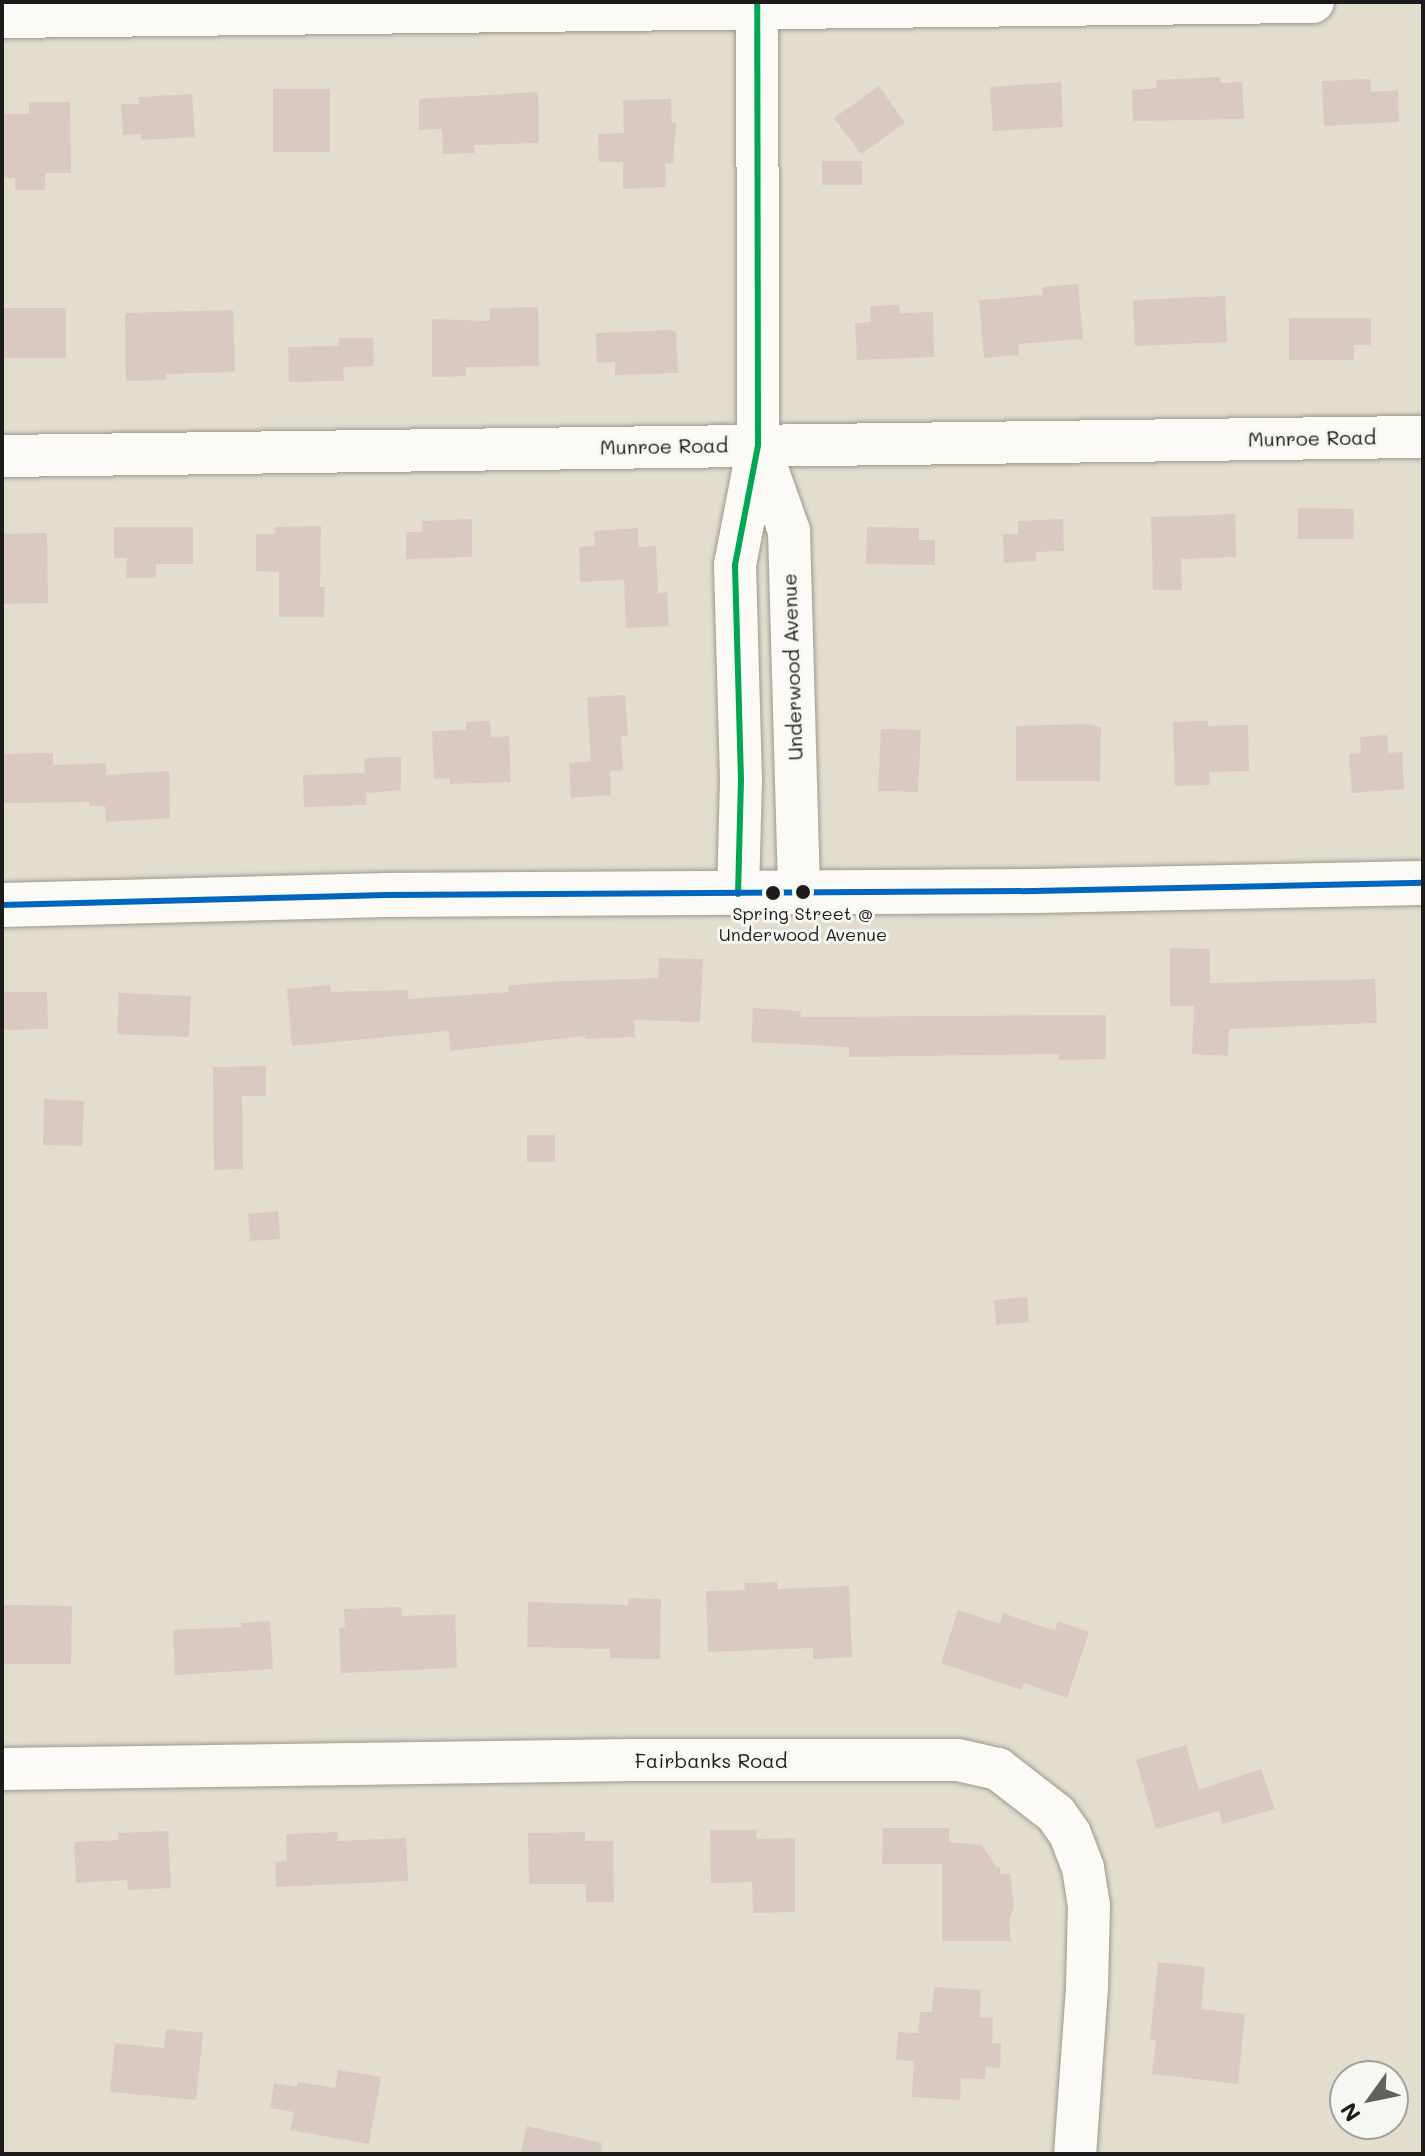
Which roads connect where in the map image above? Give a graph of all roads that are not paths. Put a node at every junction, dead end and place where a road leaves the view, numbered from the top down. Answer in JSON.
{"nodes":[{"id":1,"x":1313,"y":2,"type":"edge"},
{"id":2,"x":757,"y":5,"type":"edge"},
{"id":3,"x":2,"y":17,"type":"edge"},
{"id":4,"x":1423,"y":437,"type":"edge"},
{"id":5,"x":758,"y":445,"type":"junction"},
{"id":6,"x":2,"y":456,"type":"edge"},
{"id":7,"x":1423,"y":883,"type":"edge"},
{"id":8,"x":799,"y":893,"type":"junction"},
{"id":9,"x":738,"y":894,"type":"junction"},
{"id":10,"x":2,"y":905,"type":"edge"},
{"id":11,"x":2,"y":1769,"type":"edge"},
{"id":12,"x":1075,"y":2154,"type":"edge"}],
"edges":[{"from":1,"to":2,"type":"street"},
{"from":2,"to":3,"type":"street"},
{"from":2,"to":5,"type":"street","name":"Underwood Avenue"},
{"from":4,"to":5,"type":"street","name":"Munroe Road"},
{"from":5,"to":6,"type":"street","name":"Munroe Road"},
{"from":5,"to":8,"type":"street","name":"Underwood Avenue"},
{"from":5,"to":9,"type":"street","name":"Underwood Avenue"},
{"from":7,"to":8,"type":"main road"},
{"from":8,"to":9,"type":"main road"},
{"from":9,"to":10,"type":"main road"},
{"from":11,"to":12,"type":"street","name":"Fairbanks Road"}]}
